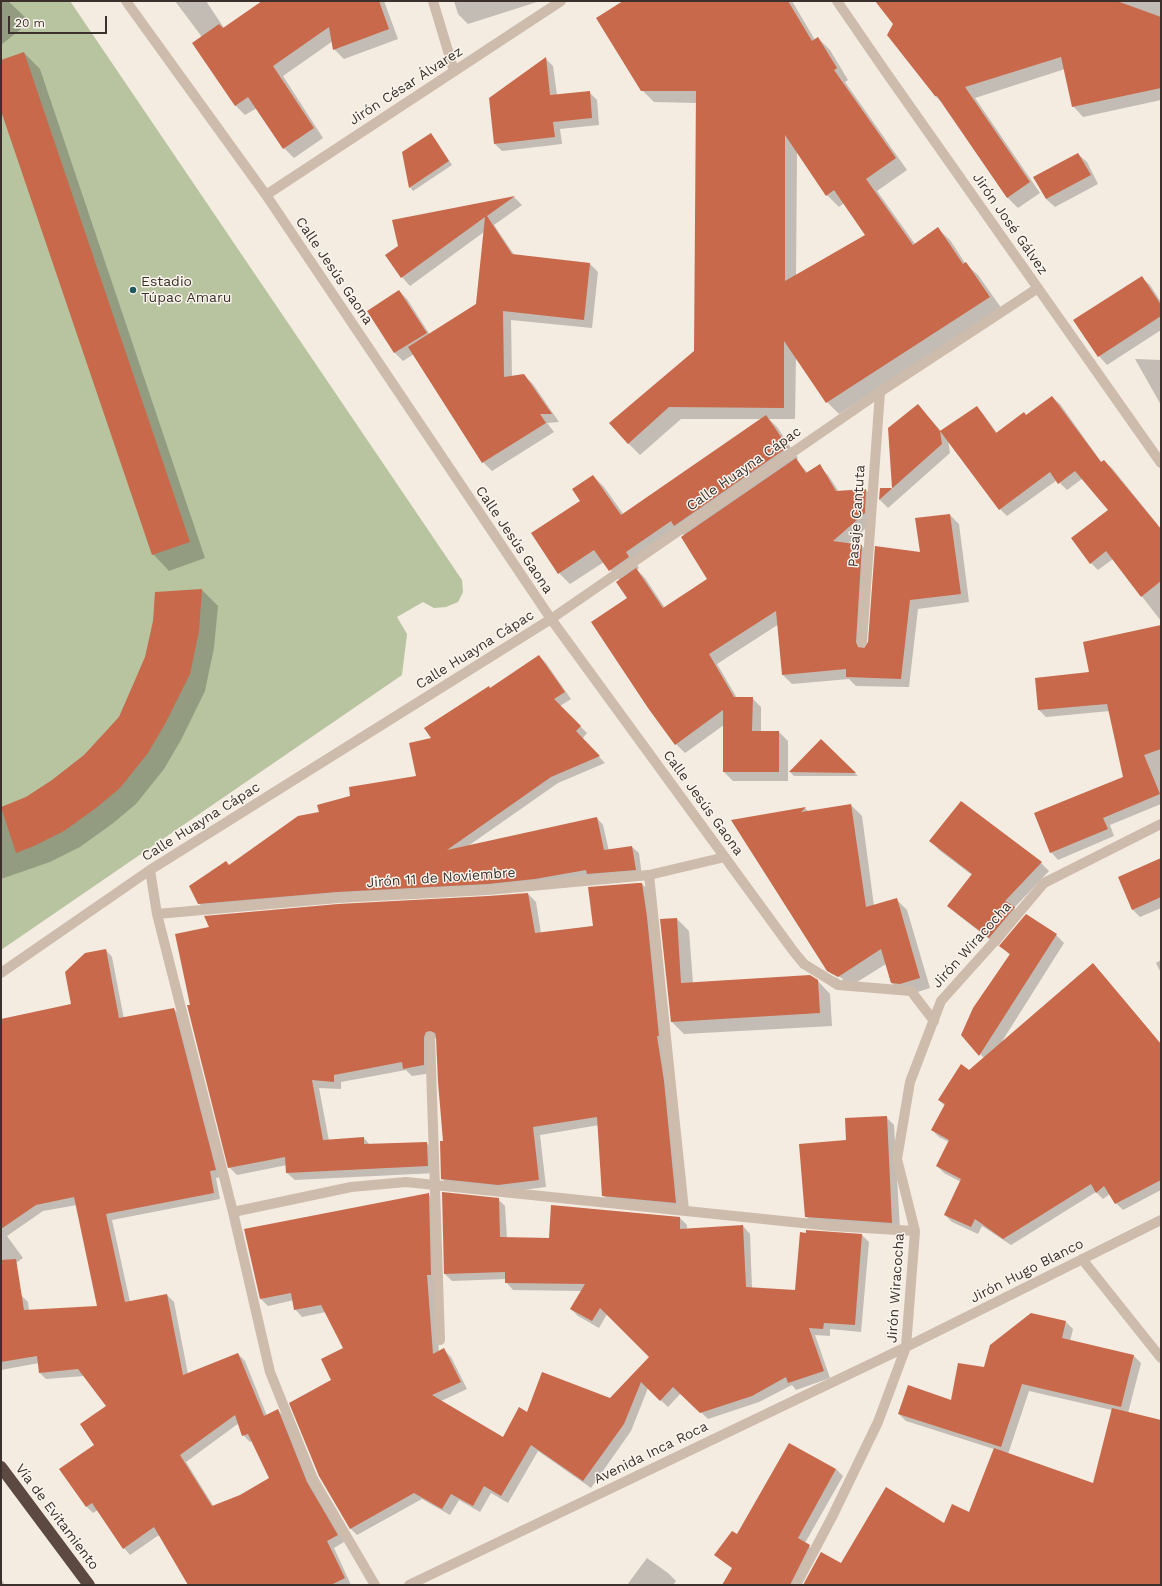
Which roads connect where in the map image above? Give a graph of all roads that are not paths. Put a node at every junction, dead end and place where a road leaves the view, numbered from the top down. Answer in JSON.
{"nodes":[{"id":1,"x":126,"y":1,"type":"edge"},
{"id":2,"x":433,"y":1,"type":"edge"},
{"id":3,"x":561,"y":1,"type":"edge"},
{"id":4,"x":837,"y":1,"type":"edge"},
{"id":5,"x":454,"y":71,"type":"junction"},
{"id":6,"x":266,"y":195,"type":"junction"},
{"id":7,"x":1038,"y":288,"type":"junction"},
{"id":8,"x":880,"y":392,"type":"junction"},
{"id":9,"x":1161,"y":463,"type":"edge"},
{"id":10,"x":551,"y":619,"type":"junction"},
{"id":11,"x":862,"y":642,"type":"dead end"},
{"id":12,"x":1161,"y":824,"type":"edge"},
{"id":13,"x":725,"y":857,"type":"junction"},
{"id":14,"x":150,"y":870,"type":"junction"},
{"id":15,"x":649,"y":875,"type":"junction"},
{"id":16,"x":157,"y":914,"type":"junction"},
{"id":17,"x":1,"y":972,"type":"edge"},
{"id":18,"x":934,"y":1021,"type":"junction"},
{"id":19,"x":430,"y":1037,"type":"dead end"},
{"id":20,"x":435,"y":1185,"type":"junction"},
{"id":21,"x":684,"y":1210,"type":"junction"},
{"id":22,"x":233,"y":1212,"type":"junction"},
{"id":23,"x":1161,"y":1220,"type":"edge"},
{"id":24,"x":915,"y":1231,"type":"junction"},
{"id":25,"x":1082,"y":1259,"type":"junction"},
{"id":26,"x":440,"y":1340,"type":"dead end"},
{"id":27,"x":906,"y":1347,"type":"junction"},
{"id":28,"x":1161,"y":1358,"type":"edge"},
{"id":29,"x":1,"y":1467,"type":"edge"},
{"id":30,"x":88,"y":1585,"type":"edge"},
{"id":31,"x":375,"y":1585,"type":"edge"},
{"id":32,"x":409,"y":1585,"type":"edge"},
{"id":33,"x":796,"y":1585,"type":"edge"}],
"edges":[{"from":1,"to":6,"type":"street","name":"Calle Jesús Gaona"},
{"from":2,"to":5,"type":"street"},
{"from":3,"to":5,"type":"street","name":"Jirón César Álvarez"},
{"from":4,"to":7,"type":"street","name":"Jirón José Gálvez"},
{"from":5,"to":6,"type":"street","name":"Jirón César Álvarez"},
{"from":6,"to":10,"type":"street","name":"Calle Jesús Gaona"},
{"from":7,"to":8,"type":"street","name":"Calle Huayna Cápac"},
{"from":7,"to":9,"type":"street","name":"Jirón José Gálvez"},
{"from":8,"to":10,"type":"street","name":"Calle Huayna Cápac"},
{"from":8,"to":11,"type":"street","name":"Pasaje Cantuta"},
{"from":10,"to":13,"type":"street","name":"Calle Jesús Gaona"},
{"from":10,"to":14,"type":"street","name":"Calle Huayna Cápac"},
{"from":12,"to":18,"type":"street","name":"Jirón Wiracocha"},
{"from":13,"to":15,"type":"street","name":"Jirón 11 de Noviembre"},
{"from":13,"to":18,"type":"street","name":"Calle Jesús Gaona"},
{"from":14,"to":16,"type":"street"},
{"from":14,"to":17,"type":"street","name":"Calle Huayna Cápac"},
{"from":15,"to":16,"type":"street","name":"Jirón 11 de Noviembre"},
{"from":15,"to":21,"type":"street"},
{"from":16,"to":22,"type":"street"},
{"from":18,"to":24,"type":"street","name":"Jirón Wiracocha"},
{"from":19,"to":20,"type":"street"},
{"from":20,"to":21,"type":"street"},
{"from":20,"to":22,"type":"street"},
{"from":20,"to":26,"type":"street"},
{"from":21,"to":24,"type":"street"},
{"from":22,"to":31,"type":"street"},
{"from":23,"to":25,"type":"street","name":"Jirón Hugo Blanco"},
{"from":24,"to":27,"type":"street","name":"Jirón Wiracocha"},
{"from":25,"to":27,"type":"street","name":"Jirón Hugo Blanco"},
{"from":25,"to":28,"type":"street"},
{"from":27,"to":32,"type":"street","name":"Avenida Inca Roca"},
{"from":27,"to":33,"type":"street","name":"Jirón Wiracocha"},
{"from":29,"to":30,"type":"highway","name":"Vía de Evitamiento"}]}
